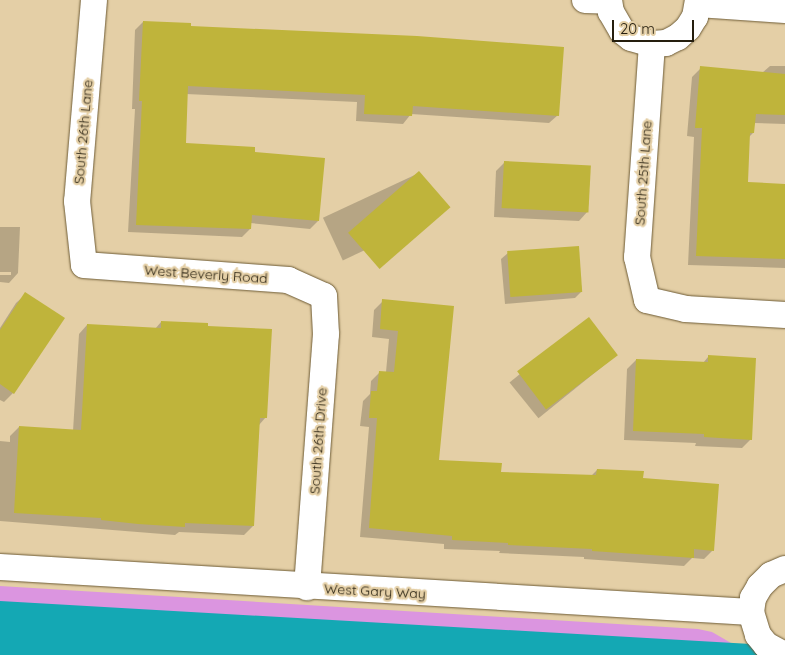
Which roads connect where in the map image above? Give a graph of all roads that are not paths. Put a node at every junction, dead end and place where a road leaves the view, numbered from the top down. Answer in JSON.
{"nodes":[{"id":1,"x":94,"y":0,"type":"edge"},
{"id":2,"x":601,"y":0,"type":"edge"},
{"id":3,"x":698,"y":2,"type":"edge"},
{"id":4,"x":785,"y":10,"type":"edge"},
{"id":5,"x":652,"y":44,"type":"junction"},
{"id":6,"x":84,"y":265,"type":"joint"},
{"id":7,"x":324,"y":296,"type":"joint"},
{"id":8,"x":785,"y":315,"type":"edge"},
{"id":9,"x":0,"y":567,"type":"edge"},
{"id":10,"x":785,"y":569,"type":"edge"},
{"id":11,"x":307,"y":587,"type":"junction"},
{"id":12,"x":751,"y":612,"type":"junction"},
{"id":13,"x":785,"y":655,"type":"edge"}],
"edges":[{"from":1,"to":6,"type":"street","name":"South 26th Lane"},
{"from":2,"to":5,"type":"street"},
{"from":3,"to":4,"type":"street"},
{"from":3,"to":5,"type":"street"},
{"from":5,"to":8,"type":"street","name":"South 25th Lane"},
{"from":6,"to":7,"type":"street","name":"West Beverly Road"},
{"from":7,"to":11,"type":"street","name":"South 26th Drive"},
{"from":9,"to":11,"type":"street","name":"West Gary Way"},
{"from":10,"to":12,"type":"street"},
{"from":11,"to":12,"type":"street","name":"West Gary Way"},
{"from":12,"to":13,"type":"street"}]}
